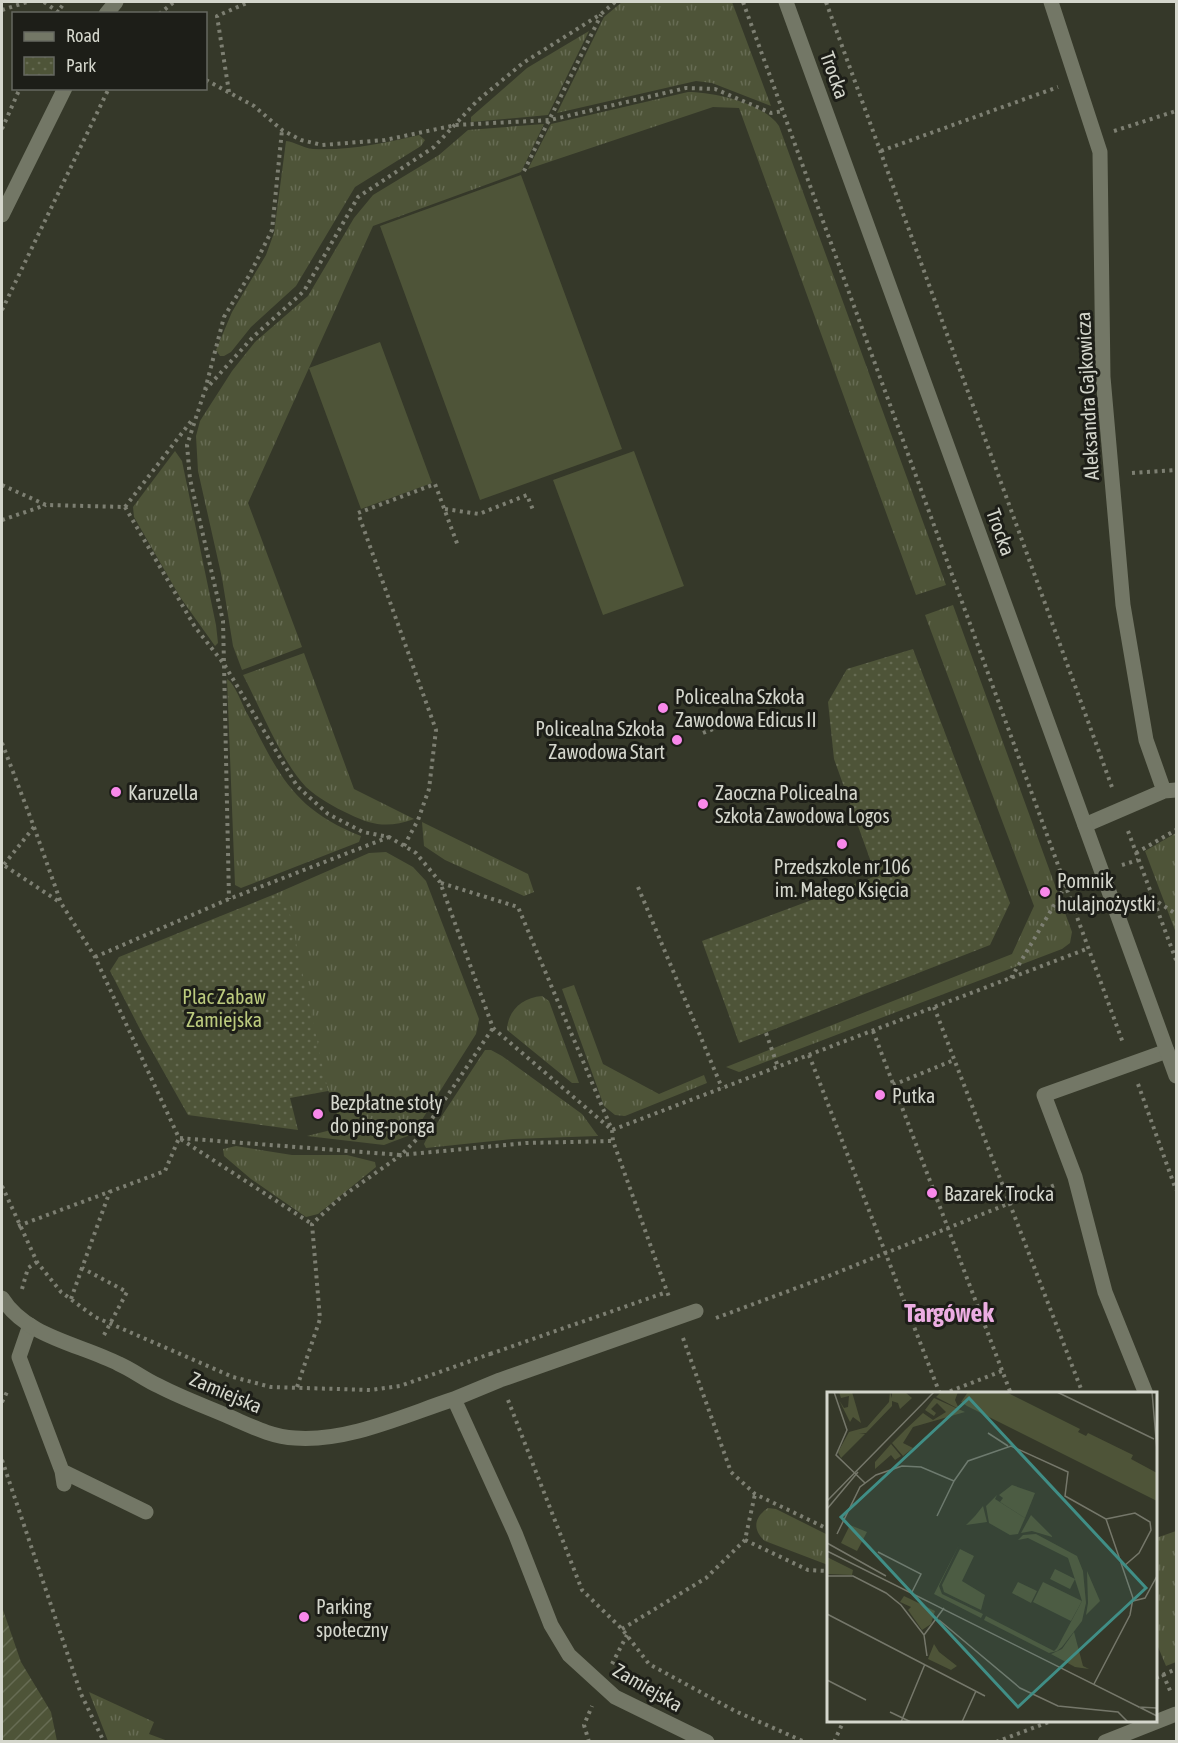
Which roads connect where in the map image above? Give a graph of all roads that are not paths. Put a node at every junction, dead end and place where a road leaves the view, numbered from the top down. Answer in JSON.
{"nodes":[{"id":1,"x":786,"y":2,"type":"edge"},
{"id":2,"x":1051,"y":2,"type":"edge"},
{"id":3,"x":64,"y":90,"type":"edge"},
{"id":4,"x":3,"y":207,"type":"edge"},
{"id":5,"x":1170,"y":790,"type":"edge"},
{"id":6,"x":1085,"y":825,"type":"junction"},
{"id":7,"x":1167,"y":1051,"type":"junction"},
{"id":8,"x":1176,"y":1076,"type":"edge"},
{"id":9,"x":2,"y":1298,"type":"edge"},
{"id":10,"x":696,"y":1311,"type":"road end"},
{"id":11,"x":30,"y":1325,"type":"junction"},
{"id":12,"x":1145,"y":1392,"type":"edge"},
{"id":13,"x":454,"y":1399,"type":"junction"},
{"id":14,"x":146,"y":1512,"type":"dead end"},
{"id":15,"x":1176,"y":1714,"type":"edge"},
{"id":16,"x":1157,"y":1721,"type":"edge"},
{"id":17,"x":1156,"y":1722,"type":"edge"},
{"id":18,"x":707,"y":1742,"type":"edge"},
{"id":19,"x":1105,"y":1742,"type":"edge"}],
"edges":[{"from":1,"to":6,"type":"street","name":"Trocka"},
{"from":2,"to":5,"type":"street","name":"Aleksandra Gajkowicza"},
{"from":3,"to":4,"type":"street"},
{"from":5,"to":6,"type":"street"},
{"from":6,"to":7,"type":"street","name":"Trocka"},
{"from":7,"to":8,"type":"street","name":"Trocka"},
{"from":7,"to":12,"type":"street"},
{"from":9,"to":11,"type":"street","name":"Zamiejska"},
{"from":10,"to":13,"type":"street","name":"Zamiejska"},
{"from":11,"to":13,"type":"street","name":"Zamiejska"},
{"from":11,"to":14,"type":"street"},
{"from":13,"to":18,"type":"street","name":"Zamiejska"},
{"from":15,"to":16,"type":"street"},
{"from":17,"to":19,"type":"street"}]}
